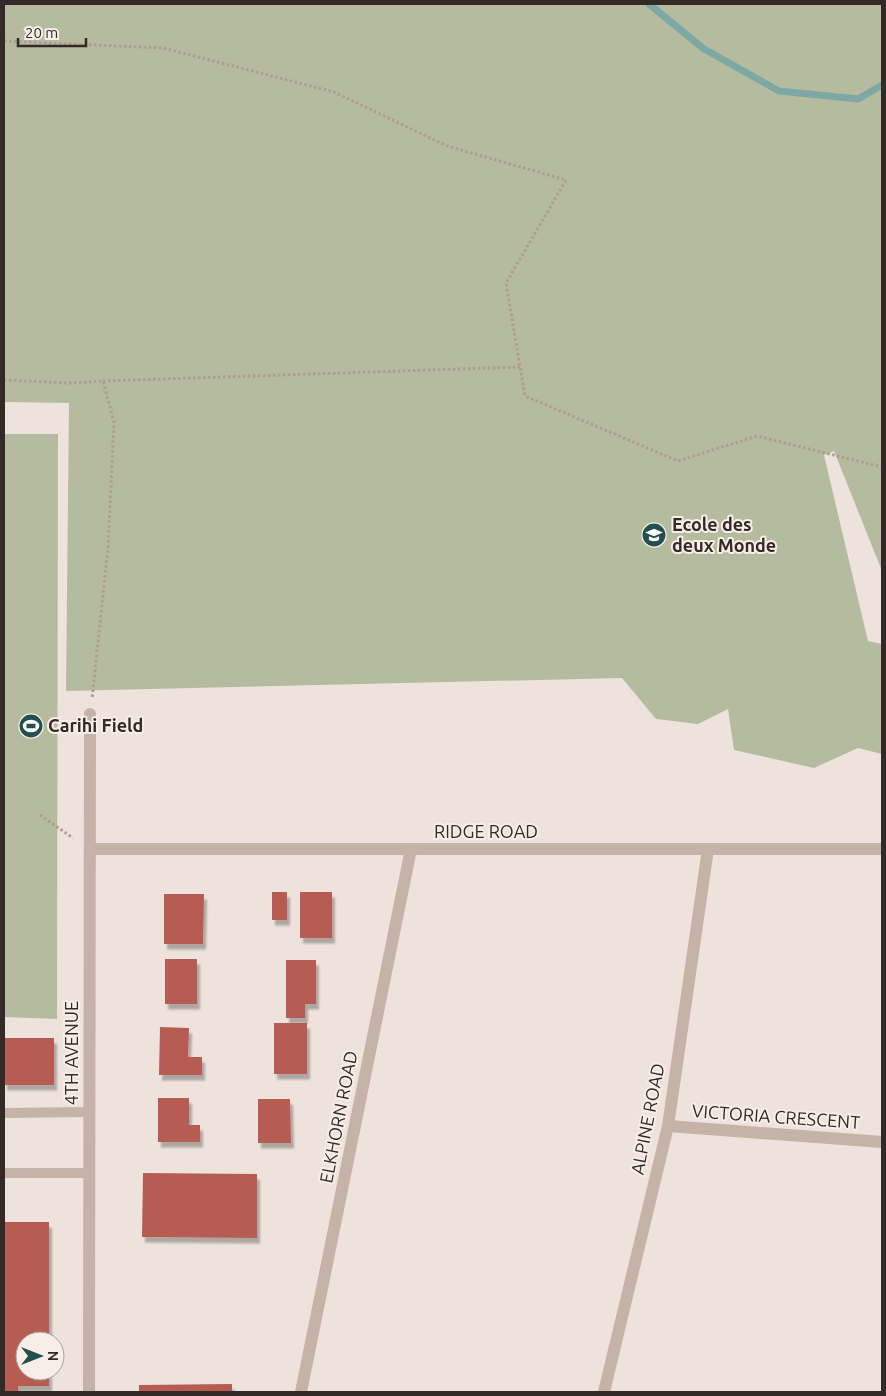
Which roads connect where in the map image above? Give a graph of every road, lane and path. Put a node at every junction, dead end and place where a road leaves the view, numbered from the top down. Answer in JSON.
{"nodes":[{"id":1,"x":4,"y":41,"type":"edge"},
{"id":2,"x":520,"y":367,"type":"junction"},
{"id":3,"x":4,"y":380,"type":"edge"},
{"id":4,"x":103,"y":381,"type":"junction"},
{"id":5,"x":882,"y":468,"type":"edge"},
{"id":6,"x":90,"y":714,"type":"joint"},
{"id":7,"x":40,"y":815,"type":"dead end"},
{"id":8,"x":90,"y":849,"type":"junction"},
{"id":9,"x":411,"y":849,"type":"junction"},
{"id":10,"x":708,"y":849,"type":"junction"},
{"id":11,"x":882,"y":849,"type":"edge"},
{"id":12,"x":89,"y":1112,"type":"junction"},
{"id":13,"x":4,"y":1113,"type":"edge"},
{"id":14,"x":668,"y":1126,"type":"junction"},
{"id":15,"x":882,"y":1142,"type":"edge"},
{"id":16,"x":4,"y":1173,"type":"edge"},
{"id":17,"x":89,"y":1173,"type":"junction"},
{"id":18,"x":89,"y":1392,"type":"edge"},
{"id":19,"x":300,"y":1392,"type":"edge"},
{"id":20,"x":604,"y":1392,"type":"edge"}],
"edges":[{"from":1,"to":2,"type":"path"},
{"from":2,"to":4,"type":"path"},
{"from":2,"to":5,"type":"path"},
{"from":3,"to":4,"type":"path"},
{"from":4,"to":6,"type":"path"},
{"from":6,"to":8,"type":"street","name":"4TH AVENUE"},
{"from":7,"to":8,"type":"path"},
{"from":8,"to":9,"type":"street","name":"RIDGE ROAD"},
{"from":8,"to":12,"type":"street","name":"4TH AVENUE"},
{"from":9,"to":10,"type":"street","name":"RIDGE ROAD"},
{"from":9,"to":19,"type":"street","name":"ELKHORN ROAD"},
{"from":10,"to":11,"type":"street","name":"RIDGE ROAD"},
{"from":10,"to":14,"type":"street","name":"ALPINE ROAD"},
{"from":12,"to":13,"type":"lane"},
{"from":12,"to":17,"type":"street","name":"4TH AVENUE"},
{"from":14,"to":15,"type":"street","name":"VICTORIA CRESCENT"},
{"from":14,"to":20,"type":"street","name":"ALPINE ROAD"},
{"from":16,"to":17,"type":"lane"},
{"from":17,"to":18,"type":"street","name":"4TH AVENUE"}]}
